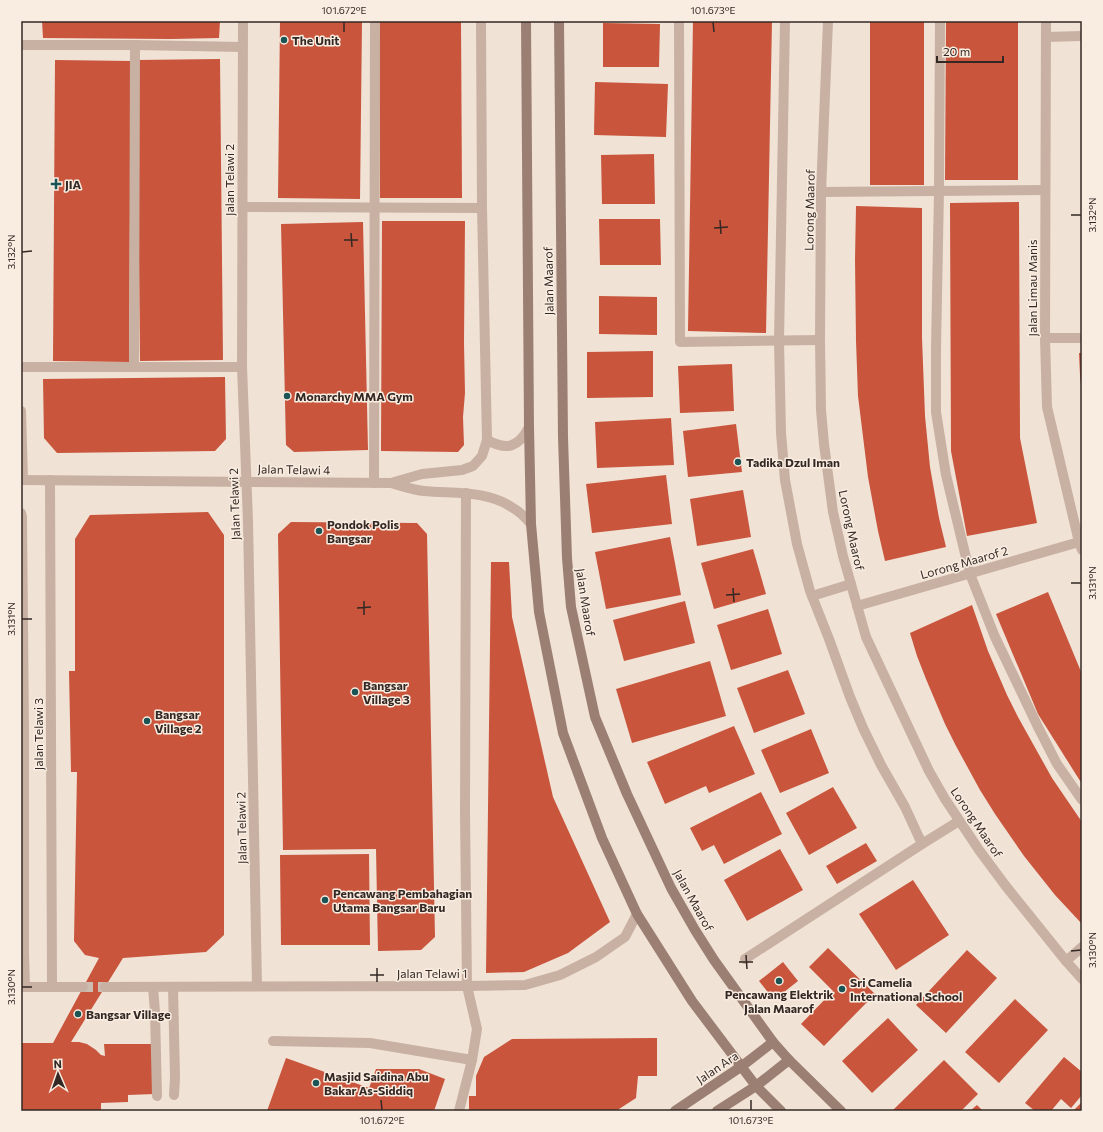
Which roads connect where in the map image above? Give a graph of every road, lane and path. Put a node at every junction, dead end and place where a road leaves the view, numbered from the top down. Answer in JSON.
{"nodes":[{"id":1,"x":243,"y":21,"type":"edge"},
{"id":2,"x":375,"y":21,"type":"edge"},
{"id":3,"x":481,"y":21,"type":"edge"},
{"id":4,"x":526,"y":21,"type":"edge"},
{"id":5,"x":559,"y":21,"type":"edge"},
{"id":6,"x":679,"y":21,"type":"edge"},
{"id":7,"x":785,"y":21,"type":"edge"},
{"id":8,"x":828,"y":21,"type":"edge"},
{"id":9,"x":940,"y":21,"type":"edge"},
{"id":10,"x":1046,"y":21,"type":"edge"},
{"id":11,"x":1046,"y":36,"type":"junction"},
{"id":12,"x":1082,"y":36,"type":"edge"},
{"id":13,"x":21,"y":45,"type":"edge"},
{"id":14,"x":135,"y":45,"type":"junction"},
{"id":15,"x":242,"y":47,"type":"junction"},
{"id":16,"x":1045,"y":190,"type":"junction"},
{"id":17,"x":939,"y":191,"type":"junction"},
{"id":18,"x":821,"y":192,"type":"junction"},
{"id":19,"x":243,"y":207,"type":"junction"},
{"id":20,"x":374,"y":207,"type":"junction"},
{"id":21,"x":482,"y":208,"type":"junction"},
{"id":22,"x":1045,"y":338,"type":"junction"},
{"id":23,"x":1082,"y":338,"type":"edge"},
{"id":24,"x":820,"y":340,"type":"junction"},
{"id":25,"x":779,"y":341,"type":"junction"},
{"id":26,"x":21,"y":367,"type":"edge"},
{"id":27,"x":134,"y":367,"type":"junction"},
{"id":28,"x":242,"y":367,"type":"junction"},
{"id":29,"x":21,"y":411,"type":"edge"},
{"id":30,"x":530,"y":427,"type":"junction"},
{"id":31,"x":487,"y":440,"type":"junction"},
{"id":32,"x":22,"y":480,"type":"edge"},
{"id":33,"x":50,"y":480,"type":"junction"},
{"id":34,"x":247,"y":481,"type":"junction"},
{"id":35,"x":374,"y":483,"type":"junction"},
{"id":36,"x":391,"y":483,"type":"junction"},
{"id":37,"x":466,"y":493,"type":"junction"},
{"id":38,"x":21,"y":513,"type":"edge"},
{"id":39,"x":531,"y":524,"type":"junction"},
{"id":40,"x":1081,"y":546,"type":"edge"},
{"id":41,"x":970,"y":574,"type":"junction"},
{"id":42,"x":851,"y":584,"type":"junction"},
{"id":43,"x":812,"y":596,"type":"junction"},
{"id":44,"x":857,"y":606,"type":"junction"},
{"id":45,"x":23,"y":733,"type":"edge"},
{"id":46,"x":1082,"y":800,"type":"edge"},
{"id":47,"x":960,"y":821,"type":"junction"},
{"id":48,"x":922,"y":844,"type":"junction"},
{"id":49,"x":637,"y":914,"type":"junction"},
{"id":50,"x":1082,"y":947,"type":"edge"},
{"id":51,"x":745,"y":959,"type":"dead end"},
{"id":52,"x":1066,"y":961,"type":"junction"},
{"id":53,"x":1082,"y":979,"type":"edge"},
{"id":54,"x":257,"y":986,"type":"junction"},
{"id":55,"x":467,"y":986,"type":"junction"},
{"id":56,"x":23,"y":987,"type":"edge"},
{"id":57,"x":52,"y":987,"type":"junction"},
{"id":58,"x":83,"y":987,"type":"tunnel mouth"},
{"id":59,"x":105,"y":987,"type":"tunnel mouth"},
{"id":60,"x":153,"y":987,"type":"junction"},
{"id":61,"x":173,"y":987,"type":"junction"},
{"id":62,"x":273,"y":1041,"type":"dead end"},
{"id":63,"x":773,"y":1042,"type":"junction"},
{"id":64,"x":472,"y":1060,"type":"junction"},
{"id":65,"x":789,"y":1060,"type":"junction"},
{"id":66,"x":742,"y":1066,"type":"junction"},
{"id":67,"x":756,"y":1086,"type":"junction"},
{"id":68,"x":174,"y":1095,"type":"dead end"},
{"id":69,"x":156,"y":1096,"type":"dead end"},
{"id":70,"x":459,"y":1111,"type":"edge"},
{"id":71,"x":675,"y":1111,"type":"edge"},
{"id":72,"x":717,"y":1111,"type":"edge"},
{"id":73,"x":781,"y":1111,"type":"edge"},
{"id":74,"x":841,"y":1111,"type":"edge"}],
"edges":[{"from":1,"to":15,"type":"street","name":"Jalan Telawi 2"},
{"from":2,"to":20,"type":"street"},
{"from":3,"to":21,"type":"street"},
{"from":4,"to":30,"type":"main road","name":"Jalan Maarof"},
{"from":5,"to":63,"type":"main road","name":"Jalan Maarof"},
{"from":6,"to":25,"type":"street"},
{"from":7,"to":25,"type":"street"},
{"from":8,"to":18,"type":"street","name":"Lorong Maarof"},
{"from":9,"to":17,"type":"street"},
{"from":10,"to":11,"type":"street","name":"Jalan Limau Manis"},
{"from":11,"to":12,"type":"street"},
{"from":11,"to":16,"type":"street","name":"Jalan Limau Manis"},
{"from":13,"to":14,"type":"street"},
{"from":14,"to":15,"type":"street"},
{"from":14,"to":27,"type":"street"},
{"from":15,"to":19,"type":"street","name":"Jalan Telawi 2"},
{"from":16,"to":17,"type":"street"},
{"from":16,"to":22,"type":"street","name":"Jalan Limau Manis"},
{"from":17,"to":18,"type":"street"},
{"from":17,"to":41,"type":"street"},
{"from":18,"to":24,"type":"street","name":"Lorong Maarof"},
{"from":19,"to":20,"type":"street"},
{"from":19,"to":28,"type":"street","name":"Jalan Telawi 2"},
{"from":20,"to":21,"type":"street"},
{"from":20,"to":35,"type":"street"},
{"from":21,"to":31,"type":"street"},
{"from":22,"to":23,"type":"street"},
{"from":22,"to":40,"type":"street","name":"Jalan Limau Manis"},
{"from":24,"to":25,"type":"street"},
{"from":24,"to":42,"type":"street","name":"Lorong Maarof"},
{"from":25,"to":43,"type":"street"},
{"from":26,"to":27,"type":"street"},
{"from":27,"to":28,"type":"street"},
{"from":28,"to":34,"type":"street","name":"Jalan Telawi 2"},
{"from":29,"to":32,"type":"street"},
{"from":30,"to":31,"type":"street"},
{"from":30,"to":39,"type":"main road","name":"Jalan Maarof"},
{"from":31,"to":36,"type":"street"},
{"from":32,"to":33,"type":"street","name":"Jalan Telawi 4"},
{"from":33,"to":34,"type":"street","name":"Jalan Telawi 4"},
{"from":33,"to":57,"type":"street","name":"Jalan Telawi 3"},
{"from":34,"to":35,"type":"street","name":"Jalan Telawi 4"},
{"from":34,"to":54,"type":"street","name":"Jalan Telawi 2"},
{"from":35,"to":36,"type":"street","name":"Jalan Telawi 4"},
{"from":36,"to":37,"type":"street","name":"Jalan Telawi 4"},
{"from":37,"to":39,"type":"street","name":"Jalan Telawi 4"},
{"from":37,"to":55,"type":"street"},
{"from":38,"to":45,"type":"street","name":"Jalan Telawi 3"},
{"from":39,"to":49,"type":"main road","name":"Jalan Maarof"},
{"from":40,"to":41,"type":"street","name":"Lorong Maarof 2"},
{"from":41,"to":44,"type":"street","name":"Lorong Maarof 2"},
{"from":41,"to":46,"type":"street"},
{"from":42,"to":43,"type":"street"},
{"from":42,"to":44,"type":"street","name":"Lorong Maarof"},
{"from":43,"to":48,"type":"street"},
{"from":44,"to":47,"type":"street","name":"Lorong Maarof"},
{"from":45,"to":56,"type":"street","name":"Jalan Telawi 3"},
{"from":47,"to":48,"type":"street"},
{"from":47,"to":52,"type":"street","name":"Lorong Maarof"},
{"from":48,"to":51,"type":"street"},
{"from":49,"to":55,"type":"street","name":"Jalan Telawi 1"},
{"from":49,"to":66,"type":"main road","name":"Jalan Maarof"},
{"from":50,"to":52,"type":"street"},
{"from":52,"to":53,"type":"street","name":"Lorong Maarof"},
{"from":54,"to":55,"type":"street","name":"Jalan Telawi 1"},
{"from":54,"to":61,"type":"street","name":"Jalan Telawi 1"},
{"from":55,"to":64,"type":"street"},
{"from":56,"to":57,"type":"street"},
{"from":57,"to":58,"type":"street"},
{"from":59,"to":60,"type":"street","name":"Jalan Telawi 1"},
{"from":60,"to":61,"type":"street","name":"Jalan Telawi 1"},
{"from":60,"to":69,"type":"street"},
{"from":61,"to":68,"type":"street"},
{"from":62,"to":64,"type":"street"},
{"from":63,"to":65,"type":"main road","name":"Jalan Maarof"},
{"from":63,"to":66,"type":"main road","name":"Jalan Ara"},
{"from":64,"to":70,"type":"street"},
{"from":65,"to":67,"type":"main road"},
{"from":65,"to":74,"type":"main road","name":"Jalan Maarof"},
{"from":66,"to":67,"type":"main road","name":"Jalan Maarof"},
{"from":66,"to":71,"type":"main road","name":"Jalan Ara"},
{"from":67,"to":72,"type":"main road"},
{"from":67,"to":73,"type":"main road","name":"Jalan Maarof"}]}
